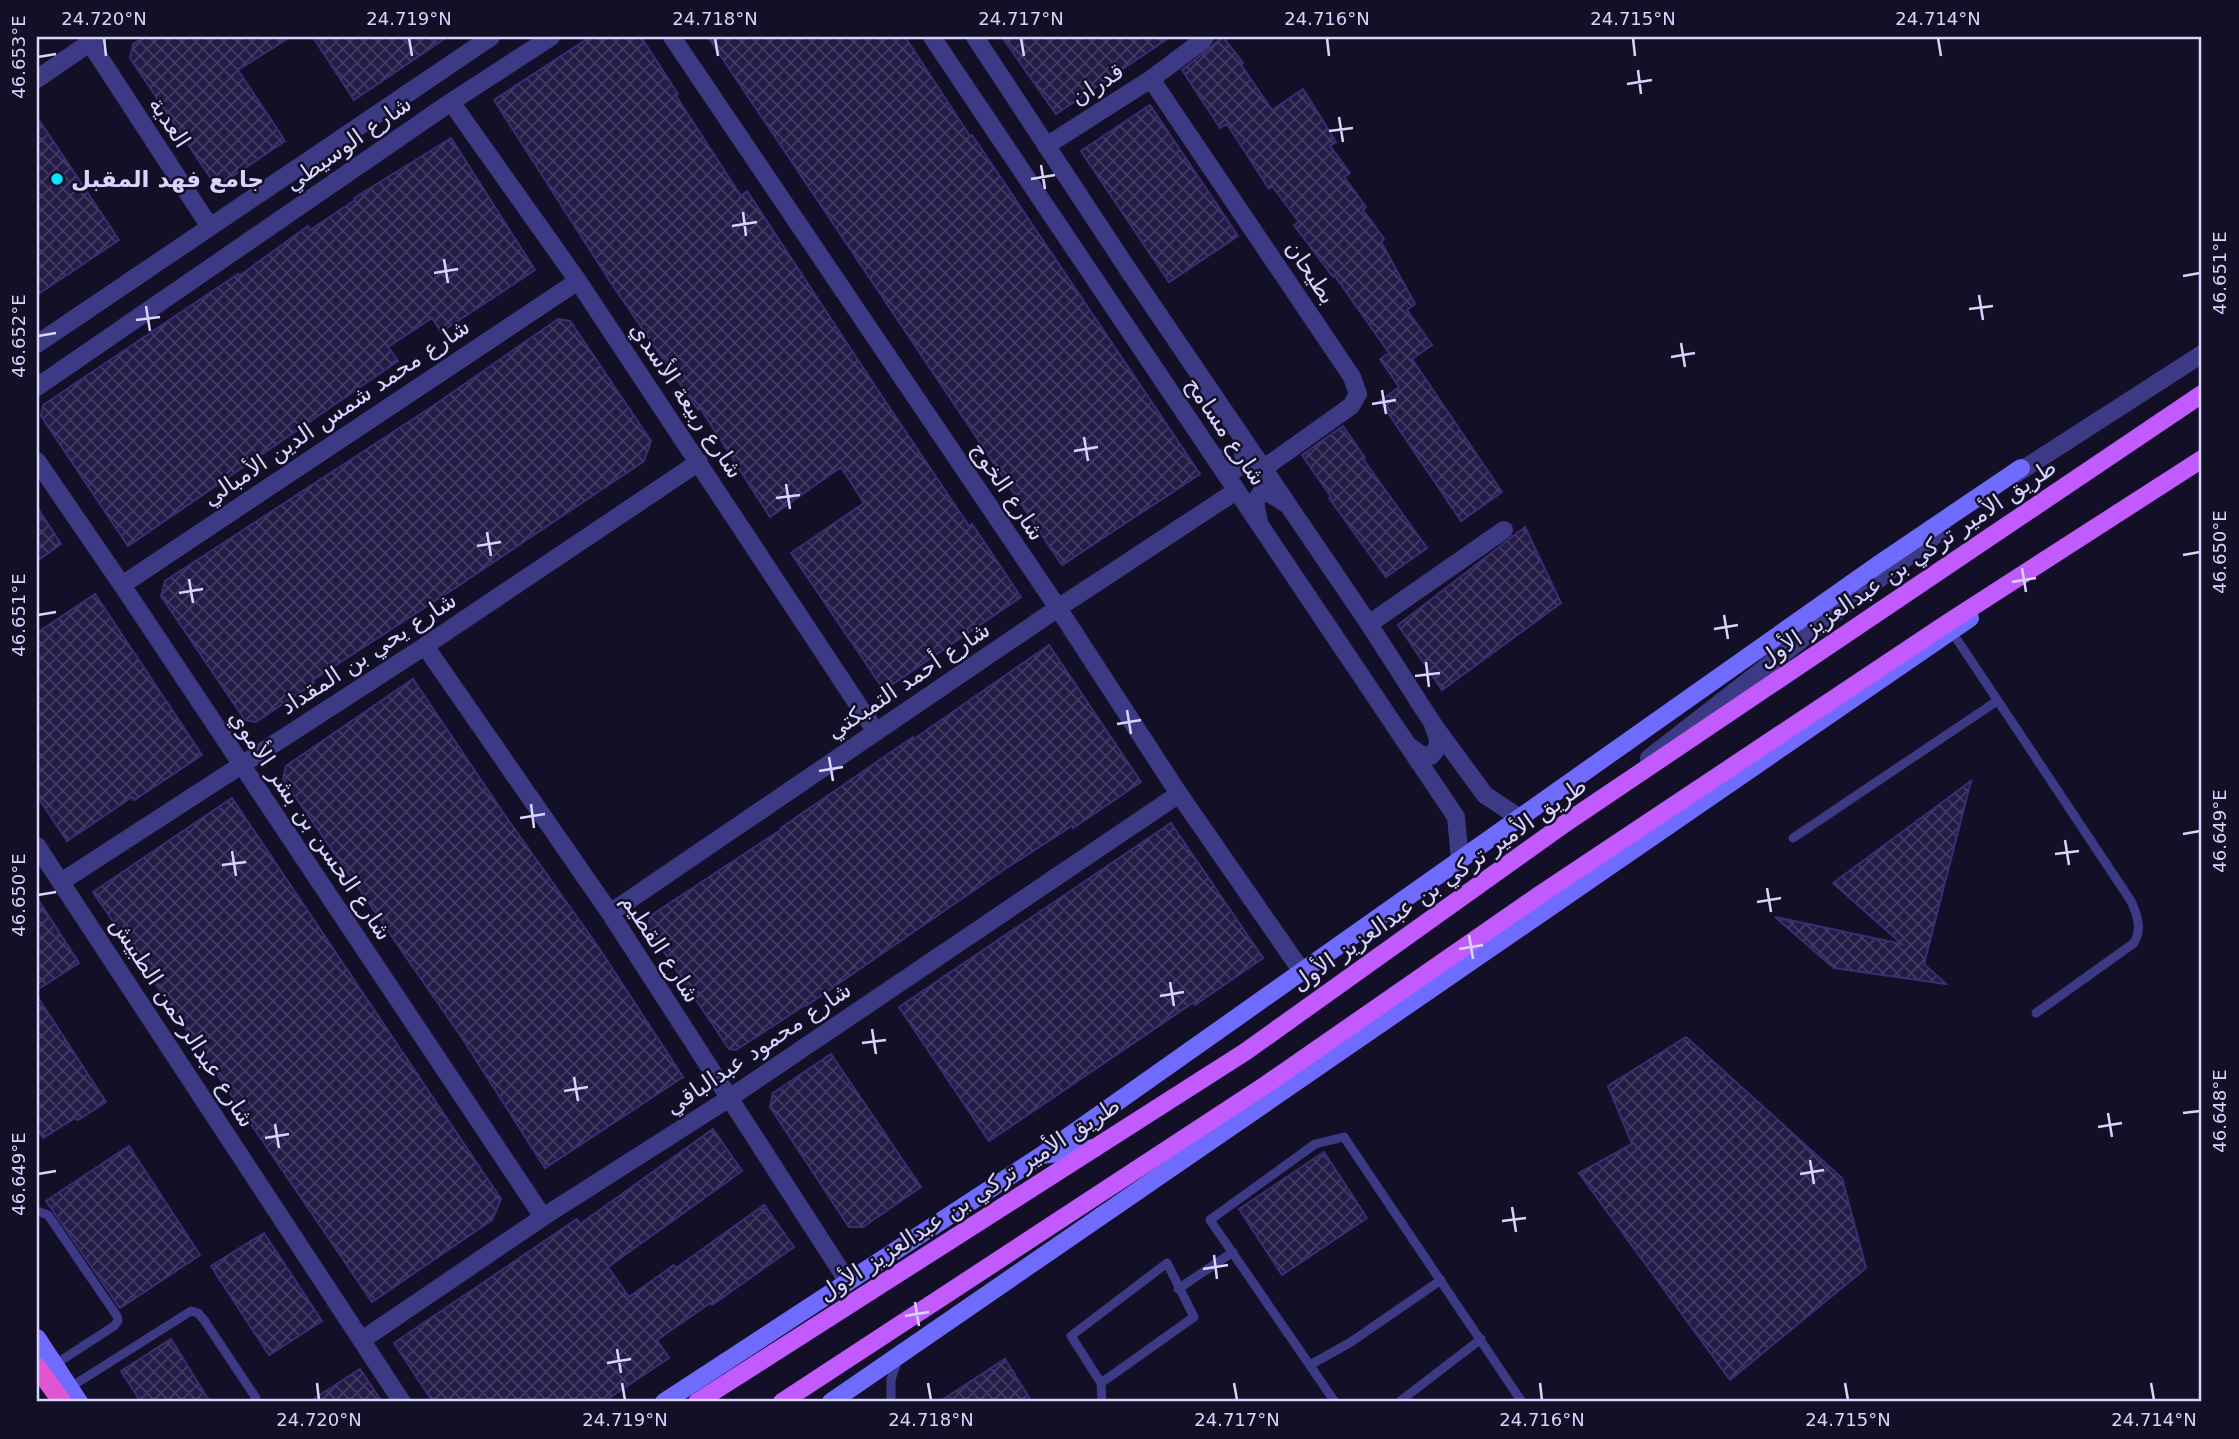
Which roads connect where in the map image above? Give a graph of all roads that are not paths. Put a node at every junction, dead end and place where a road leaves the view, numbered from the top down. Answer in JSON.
{"nodes":[{"id":1,"x":491,"y":37,"type":"edge"},
{"id":2,"x":551,"y":37,"type":"edge"},
{"id":3,"x":672,"y":37,"type":"edge"},
{"id":4,"x":932,"y":37,"type":"edge"},
{"id":5,"x":975,"y":37,"type":"edge"},
{"id":6,"x":1205,"y":37,"type":"edge"},
{"id":7,"x":94,"y":40,"type":"edge"},
{"id":8,"x":37,"y":79,"type":"edge"},
{"id":9,"x":1151,"y":79,"type":"junction"},
{"id":10,"x":451,"y":102,"type":"junction"},
{"id":11,"x":1046,"y":146,"type":"junction"},
{"id":12,"x":210,"y":227,"type":"junction"},
{"id":13,"x":578,"y":281,"type":"junction"},
{"id":14,"x":37,"y":344,"type":"edge"},
{"id":15,"x":2202,"y":354,"type":"edge"},
{"id":16,"x":37,"y":387,"type":"edge"},
{"id":17,"x":2202,"y":394,"type":"edge"},
{"id":18,"x":1241,"y":437,"type":"junction"},
{"id":19,"x":1211,"y":452,"type":"junction"},
{"id":20,"x":2201,"y":460,"type":"edge"},
{"id":21,"x":37,"y":461,"type":"edge"},
{"id":22,"x":699,"y":462,"type":"junction"},
{"id":23,"x":1264,"y":468,"type":"junction"},
{"id":24,"x":2021,"y":468,"type":"junction"},
{"id":25,"x":1236,"y":491,"type":"junction"},
{"id":26,"x":1289,"y":506,"type":"junction"},
{"id":27,"x":1261,"y":526,"type":"junction"},
{"id":28,"x":1504,"y":530,"type":"dead end"},
{"id":29,"x":122,"y":585,"type":"junction"},
{"id":30,"x":1058,"y":608,"type":"junction"},
{"id":31,"x":1369,"y":624,"type":"junction"},
{"id":32,"x":1948,"y":627,"type":"junction"},
{"id":33,"x":425,"y":646,"type":"junction"},
{"id":34,"x":1997,"y":701,"type":"junction"},
{"id":35,"x":1433,"y":724,"type":"junction"},
{"id":36,"x":876,"y":732,"type":"junction"},
{"id":37,"x":1409,"y":746,"type":"junction"},
{"id":38,"x":240,"y":765,"type":"junction"},
{"id":39,"x":1179,"y":794,"type":"junction"},
{"id":40,"x":1520,"y":818,"type":"junction"},
{"id":41,"x":1567,"y":822,"type":"junction"},
{"id":42,"x":1793,"y":838,"type":"dead end"},
{"id":43,"x":37,"y":846,"type":"edge"},
{"id":44,"x":1460,"y":860,"type":"junction"},
{"id":45,"x":61,"y":882,"type":"junction"},
{"id":46,"x":610,"y":913,"type":"junction"},
{"id":47,"x":1303,"y":972,"type":"junction"},
{"id":48,"x":2036,"y":1013,"type":"dead end"},
{"id":49,"x":728,"y":1099,"type":"junction"},
{"id":50,"x":1094,"y":1148,"type":"junction"},
{"id":51,"x":1042,"y":1155,"type":"junction"},
{"id":52,"x":37,"y":1211,"type":"edge"},
{"id":53,"x":543,"y":1217,"type":"junction"},
{"id":54,"x":1233,"y":1252,"type":"junction"},
{"id":55,"x":1441,"y":1280,"type":"junction"},
{"id":56,"x":848,"y":1282,"type":"junction"},
{"id":57,"x":1178,"y":1289,"type":"junction"},
{"id":58,"x":37,"y":1338,"type":"edge"},
{"id":59,"x":1481,"y":1339,"type":"junction"},
{"id":60,"x":362,"y":1340,"type":"junction"},
{"id":61,"x":901,"y":1354,"type":"junction"},
{"id":62,"x":1310,"y":1365,"type":"junction"},
{"id":63,"x":46,"y":1366,"type":"edge"},
{"id":64,"x":1101,"y":1382,"type":"junction"},
{"id":65,"x":70,"y":1398,"type":"edge"},
{"id":66,"x":257,"y":1402,"type":"edge"},
{"id":67,"x":402,"y":1402,"type":"edge"},
{"id":68,"x":664,"y":1402,"type":"edge"},
{"id":69,"x":697,"y":1402,"type":"edge"},
{"id":70,"x":782,"y":1402,"type":"edge"},
{"id":71,"x":831,"y":1402,"type":"edge"},
{"id":72,"x":891,"y":1402,"type":"edge"},
{"id":73,"x":1102,"y":1402,"type":"edge"},
{"id":74,"x":1335,"y":1402,"type":"edge"},
{"id":75,"x":1399,"y":1402,"type":"edge"},
{"id":76,"x":1522,"y":1402,"type":"edge"}],
"edges":[{"from":1,"to":12,"type":"street","name":"شارع الوسيطي"},
{"from":2,"to":10,"type":"street","name":"شارع الوسيطي"},
{"from":3,"to":30,"type":"street","name":"شارع الخوج"},
{"from":4,"to":19,"type":"street","name":"شارع مسامح"},
{"from":5,"to":11,"type":"street","name":"شارع مسامح"},
{"from":6,"to":9,"type":"street","name":"قدران"},
{"from":7,"to":8,"type":"street"},
{"from":7,"to":12,"type":"street","name":"العدية"},
{"from":9,"to":11,"type":"street","name":"قدران"},
{"from":9,"to":23,"type":"street","name":"بطيحان"},
{"from":10,"to":13,"type":"street","name":"شارع ربيعة الأسدي"},
{"from":10,"to":16,"type":"street","name":"شارع الوسيطي"},
{"from":11,"to":18,"type":"street","name":"شارع مسامح"},
{"from":12,"to":14,"type":"street","name":"شارع الوسيطي"},
{"from":13,"to":22,"type":"street","name":"شارع ربيعة الأسدي"},
{"from":13,"to":29,"type":"street","name":"شارع محمد شمس الدين الأمبالي"},
{"from":15,"to":24,"type":"street"},
{"from":17,"to":41,"type":"main road","name":"طريق الأمير تركي بن عبدالعزيز الأول"},
{"from":18,"to":19,"type":"street"},
{"from":18,"to":23,"type":"street","name":"شارع مسامح"},
{"from":19,"to":25,"type":"street","name":"شارع مسامح"},
{"from":20,"to":32,"type":"main road"},
{"from":21,"to":29,"type":"street","name":"شارع الحسن بن بشر الأموي"},
{"from":22,"to":33,"type":"street","name":"شارع يحي بن المقداد"},
{"from":22,"to":36,"type":"street","name":"شارع ربيعة الأسدي"},
{"from":23,"to":26,"type":"street","name":"شارع مسامح"},
{"from":24,"to":40,"type":"main road"},
{"from":24,"to":41,"type":"street"},
{"from":25,"to":27,"type":"street","name":"شارع مسامح"},
{"from":25,"to":30,"type":"street","name":"شارع أحمد التمبكتي"},
{"from":26,"to":27,"type":"street"},
{"from":26,"to":31,"type":"street","name":"شارع مسامح"},
{"from":27,"to":37,"type":"street","name":"شارع مسامح"},
{"from":28,"to":31,"type":"street"},
{"from":29,"to":38,"type":"street","name":"شارع الحسن بن بشر الأموي"},
{"from":30,"to":36,"type":"street","name":"شارع أحمد التمبكتي"},
{"from":30,"to":39,"type":"street","name":"شارع الخوج"},
{"from":31,"to":35,"type":"street","name":"شارع مسامح"},
{"from":32,"to":34,"type":"lane"},
{"from":32,"to":61,"type":"main road"},
{"from":32,"to":70,"type":"main road"},
{"from":33,"to":38,"type":"street","name":"شارع يحي بن المقداد"},
{"from":33,"to":46,"type":"street","name":"شارع القطيم"},
{"from":34,"to":42,"type":"lane"},
{"from":34,"to":48,"type":"lane"},
{"from":35,"to":37,"type":"street"},
{"from":35,"to":40,"type":"street","name":"شارع مسامح"},
{"from":36,"to":46,"type":"street","name":"شارع أحمد التمبكتي"},
{"from":37,"to":44,"type":"street","name":"شارع مسامح"},
{"from":38,"to":45,"type":"street","name":"شارع يحي بن المقداد"},
{"from":38,"to":53,"type":"street","name":"شارع الحسن بن بشر الأموي"},
{"from":39,"to":47,"type":"street","name":"شارع الخوج"},
{"from":39,"to":49,"type":"street","name":"شارع محمود عبدالباقي"},
{"from":40,"to":44,"type":"main road"},
{"from":41,"to":50,"type":"main road","name":"طريق الأمير تركي بن عبدالعزيز الأول"},
{"from":43,"to":45,"type":"street","name":"شارع عبدالرحمن الطبيش"},
{"from":44,"to":47,"type":"main road"},
{"from":45,"to":60,"type":"street","name":"شارع عبدالرحمن الطبيش"},
{"from":46,"to":49,"type":"street","name":"شارع القطيم"},
{"from":47,"to":51,"type":"main road"},
{"from":49,"to":53,"type":"street","name":"شارع محمود عبدالباقي"},
{"from":49,"to":56,"type":"street","name":"شارع القطيم"},
{"from":50,"to":51,"type":"main road"},
{"from":50,"to":69,"type":"main road","name":"طريق الأمير تركي بن عبدالعزيز الأول"},
{"from":51,"to":56,"type":"main road"},
{"from":52,"to":63,"type":"lane"},
{"from":53,"to":60,"type":"street","name":"شارع محمود عبدالباقي"},
{"from":54,"to":55,"type":"lane"},
{"from":54,"to":57,"type":"lane"},
{"from":54,"to":62,"type":"lane"},
{"from":55,"to":59,"type":"lane"},
{"from":55,"to":62,"type":"lane"},
{"from":56,"to":68,"type":"main road"},
{"from":57,"to":64,"type":"lane"},
{"from":57,"to":64,"type":"lane"},
{"from":58,"to":63,"type":"main road"},
{"from":59,"to":75,"type":"lane"},
{"from":59,"to":76,"type":"lane"},
{"from":60,"to":67,"type":"street","name":"شارع عبدالرحمن الطبيش"},
{"from":61,"to":71,"type":"main road"},
{"from":61,"to":72,"type":"lane"},
{"from":62,"to":74,"type":"lane"},
{"from":63,"to":65,"type":"highway"},
{"from":64,"to":73,"type":"lane"},
{"from":65,"to":66,"type":"lane"}]}
